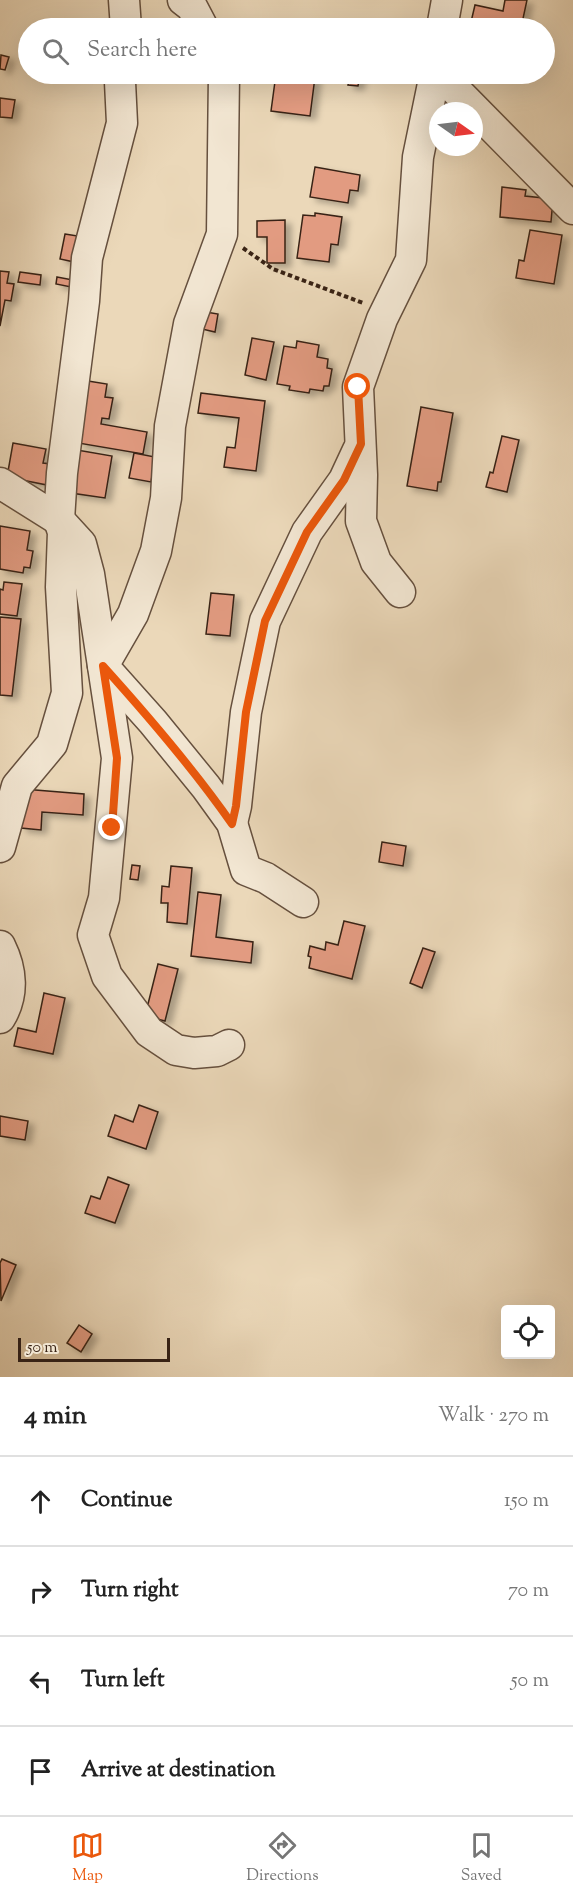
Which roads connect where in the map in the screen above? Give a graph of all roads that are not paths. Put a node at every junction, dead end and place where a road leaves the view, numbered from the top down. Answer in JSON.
{"nodes":[{"id":1,"x":124,"y":0,"type":"edge"},
{"id":2,"x":183,"y":0,"type":"edge"},
{"id":3,"x":447,"y":0,"type":"edge"},
{"id":4,"x":125,"y":18,"type":"edge"},
{"id":5,"x":198,"y":18,"type":"edge"},
{"id":6,"x":444,"y":18,"type":"edge"},
{"id":7,"x":120,"y":84,"type":"edge"},
{"id":8,"x":224,"y":84,"type":"edge"},
{"id":9,"x":433,"y":84,"type":"edge"},
{"id":10,"x":450,"y":84,"type":"edge"},
{"id":11,"x":573,"y":209,"type":"edge"},
{"id":12,"x":361,"y":444,"type":"junction"},
{"id":13,"x":0,"y":483,"type":"edge"},
{"id":14,"x":59,"y":520,"type":"junction"},
{"id":15,"x":400,"y":592,"type":"dead end"},
{"id":16,"x":103,"y":666,"type":"junction"},
{"id":17,"x":232,"y":824,"type":"junction"},
{"id":18,"x":0,"y":847,"type":"edge"},
{"id":19,"x":303,"y":902,"type":"dead end"},
{"id":20,"x":0,"y":946,"type":"edge"},
{"id":21,"x":0,"y":1018,"type":"edge"},
{"id":22,"x":229,"y":1045,"type":"dead end"}],
"edges":[{"from":1,"to":4,"type":"street"},
{"from":2,"to":5,"type":"street"},
{"from":3,"to":6,"type":"street"},
{"from":7,"to":14,"type":"street"},
{"from":8,"to":16,"type":"street"},
{"from":9,"to":12,"type":"street"},
{"from":10,"to":11,"type":"street"},
{"from":12,"to":15,"type":"street"},
{"from":12,"to":17,"type":"street"},
{"from":13,"to":14,"type":"street"},
{"from":14,"to":16,"type":"street"},
{"from":14,"to":18,"type":"street"},
{"from":16,"to":17,"type":"street"},
{"from":16,"to":22,"type":"street"},
{"from":17,"to":19,"type":"street"},
{"from":20,"to":21,"type":"street"}]}
